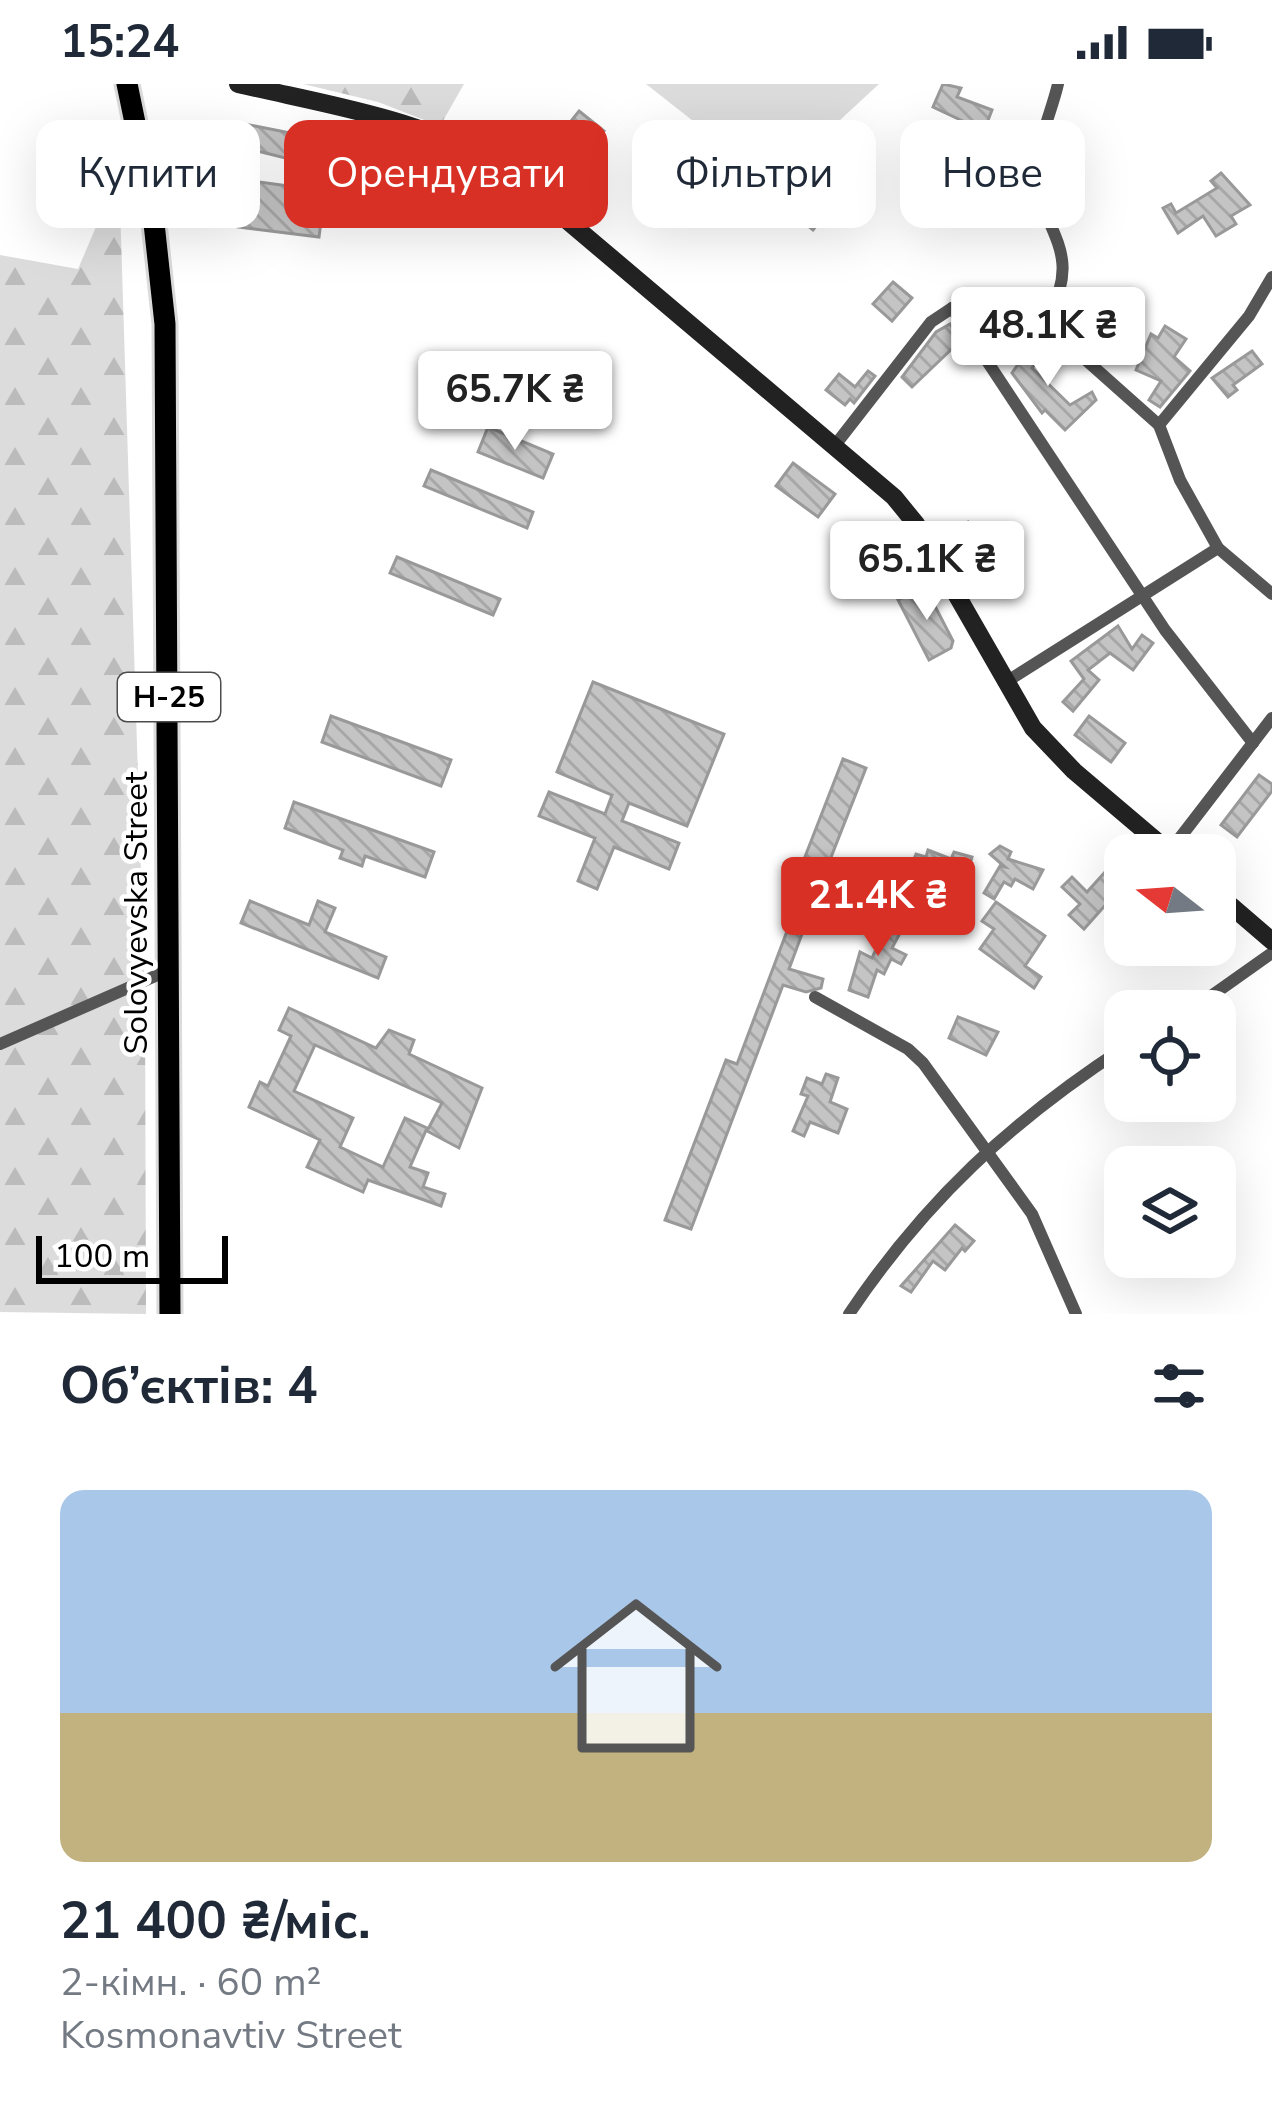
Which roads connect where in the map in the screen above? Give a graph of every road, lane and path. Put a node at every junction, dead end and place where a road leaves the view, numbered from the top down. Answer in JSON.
{"nodes":[{"id":1,"x":127,"y":84,"type":"edge"},
{"id":2,"x":238,"y":84,"type":"edge"},
{"id":3,"x":1058,"y":84,"type":"edge"},
{"id":4,"x":1272,"y":277,"type":"edge"},
{"id":5,"x":952,"y":308,"type":"junction"},
{"id":6,"x":1049,"y":314,"type":"junction"},
{"id":7,"x":1159,"y":425,"type":"junction"},
{"id":8,"x":836,"y":444,"type":"junction"},
{"id":9,"x":1218,"y":548,"type":"junction"},
{"id":10,"x":1272,"y":594,"type":"edge"},
{"id":11,"x":1146,"y":597,"type":"junction"},
{"id":12,"x":1006,"y":682,"type":"junction"},
{"id":13,"x":1272,"y":718,"type":"edge"},
{"id":14,"x":1253,"y":742,"type":"junction"},
{"id":15,"x":1148,"y":834,"type":"edge"},
{"id":16,"x":1186,"y":834,"type":"edge"},
{"id":17,"x":1236,"y":910,"type":"edge"},
{"id":18,"x":1272,"y":941,"type":"edge"},
{"id":19,"x":1272,"y":953,"type":"edge"},
{"id":20,"x":169,"y":970,"type":"junction"},
{"id":21,"x":1220,"y":990,"type":"edge"},
{"id":22,"x":815,"y":998,"type":"dead end"},
{"id":23,"x":0,"y":1044,"type":"edge"},
{"id":24,"x":1104,"y":1062,"type":"edge"},
{"id":25,"x":987,"y":1155,"type":"junction"},
{"id":26,"x":170,"y":1314,"type":"edge"},
{"id":27,"x":849,"y":1314,"type":"edge"},
{"id":28,"x":1076,"y":1314,"type":"edge"}],
"edges":[{"from":1,"to":20,"type":"main road","name":"Solovyevska Street","number":"Н-25"},
{"from":2,"to":8,"type":"main road"},
{"from":3,"to":6,"type":"street"},
{"from":4,"to":7,"type":"street"},
{"from":5,"to":6,"type":"street"},
{"from":5,"to":8,"type":"street"},
{"from":5,"to":11,"type":"street"},
{"from":6,"to":7,"type":"street"},
{"from":7,"to":9,"type":"street"},
{"from":8,"to":12,"type":"main road"},
{"from":9,"to":10,"type":"street"},
{"from":9,"to":11,"type":"street"},
{"from":11,"to":12,"type":"street"},
{"from":11,"to":14,"type":"street"},
{"from":12,"to":15,"type":"main road"},
{"from":13,"to":14,"type":"street"},
{"from":14,"to":16,"type":"street"},
{"from":17,"to":18,"type":"main road"},
{"from":19,"to":21,"type":"street"},
{"from":20,"to":23,"type":"street"},
{"from":20,"to":26,"type":"main road","name":"Solovyevska Street","number":"Н-25"},
{"from":22,"to":25,"type":"street"},
{"from":24,"to":25,"type":"street"},
{"from":25,"to":27,"type":"street"},
{"from":25,"to":28,"type":"street"}]}
